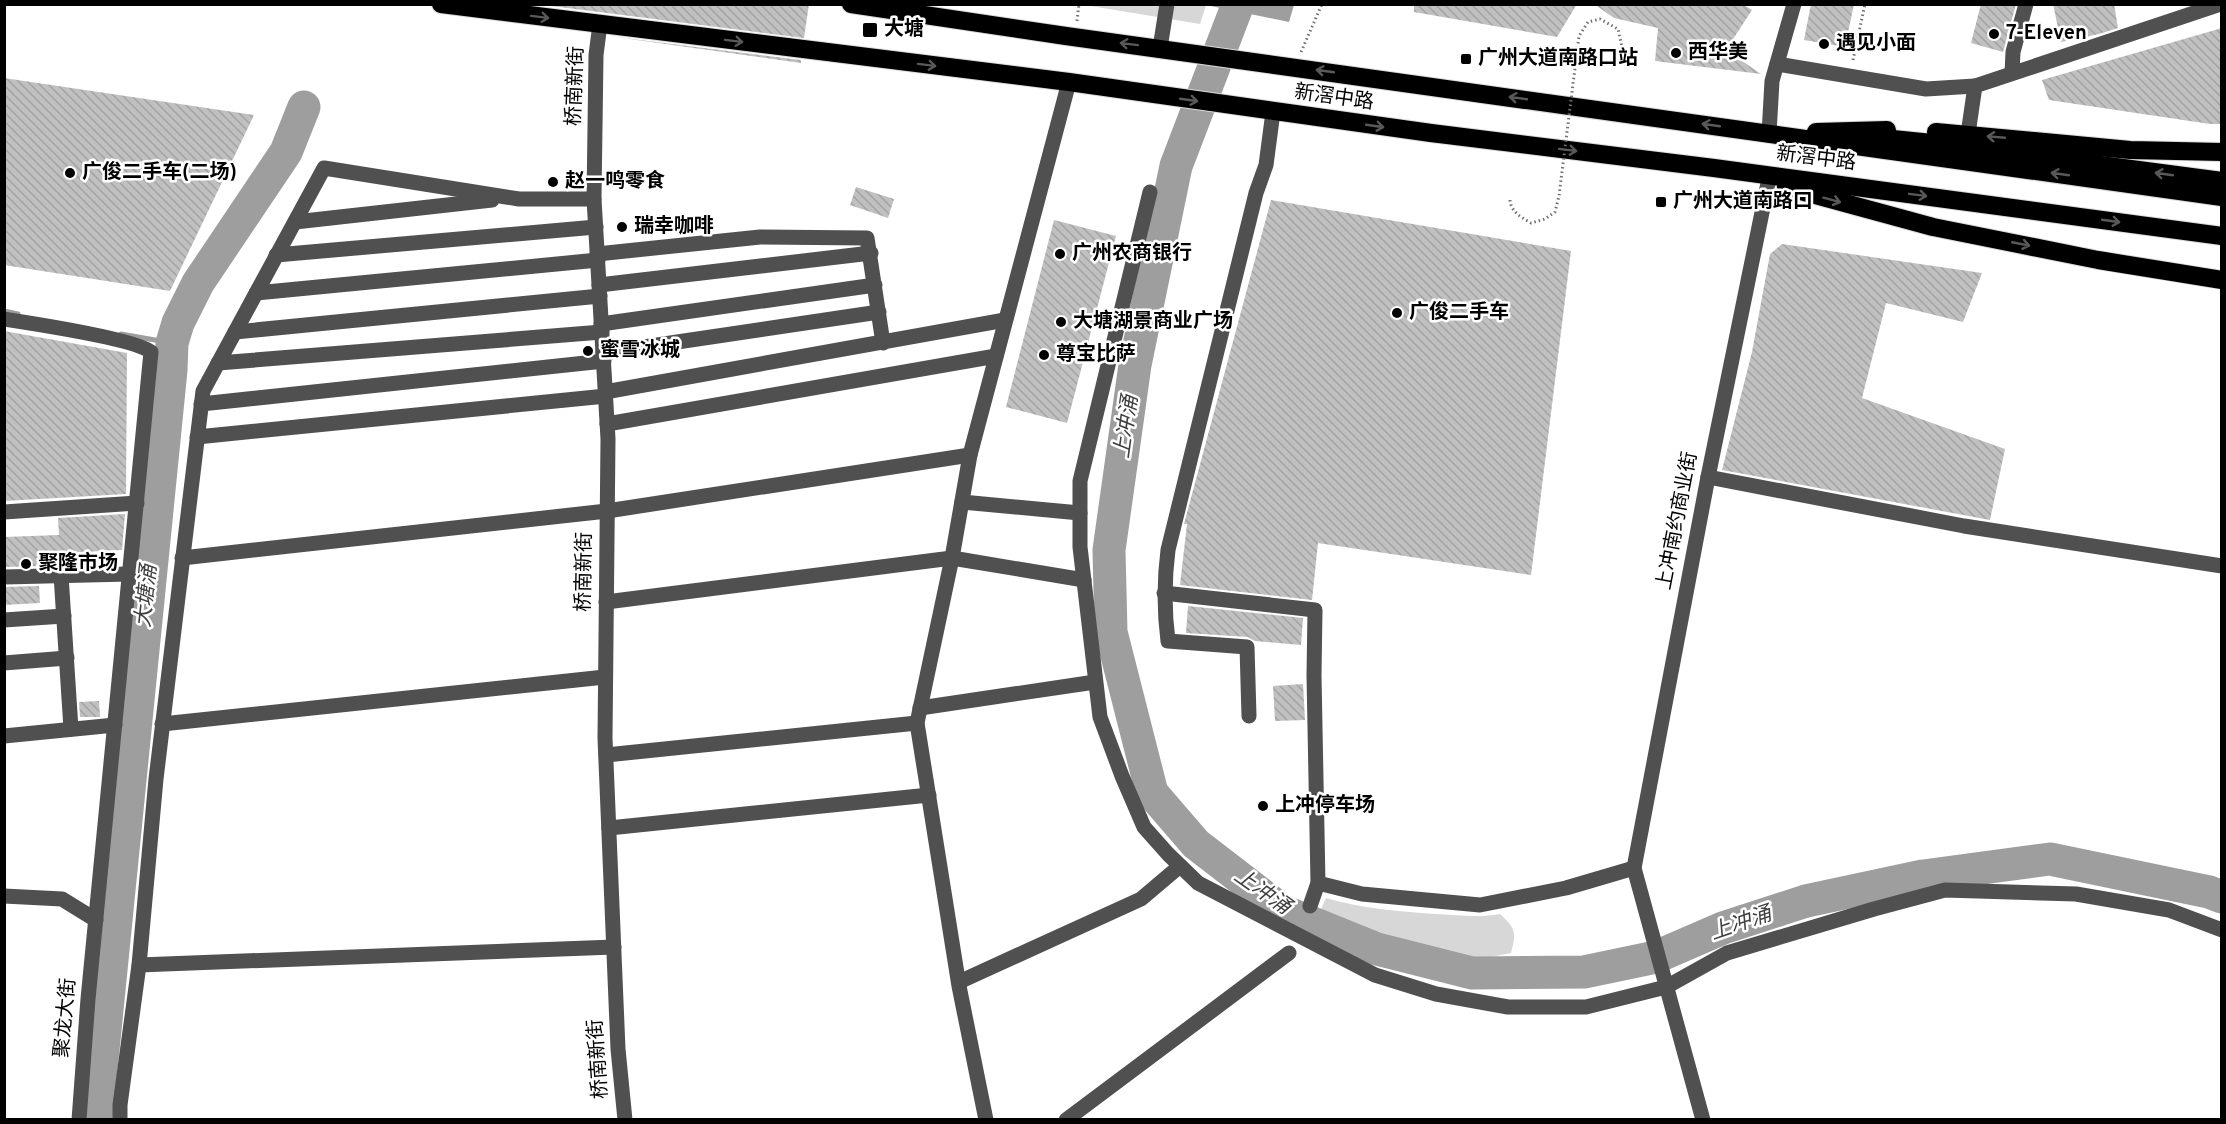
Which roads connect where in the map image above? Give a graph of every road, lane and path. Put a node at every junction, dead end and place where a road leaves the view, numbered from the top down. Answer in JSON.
{"nodes":[{"id":1,"x":441,"y":4,"type":"edge"},
{"id":2,"x":851,"y":4,"type":"edge"},
{"id":3,"x":1079,"y":4,"type":"edge"},
{"id":4,"x":1167,"y":4,"type":"edge"},
{"id":5,"x":1322,"y":4,"type":"edge"},
{"id":6,"x":1794,"y":4,"type":"edge"},
{"id":7,"x":1865,"y":4,"type":"edge"},
{"id":8,"x":2026,"y":4,"type":"edge"},
{"id":9,"x":2220,"y":4,"type":"edge"},
{"id":10,"x":1076,"y":22,"type":"dead end"},
{"id":11,"x":600,"y":24,"type":"junction"},
{"id":12,"x":1622,"y":47,"type":"dead end"},
{"id":13,"x":1160,"y":48,"type":"junction"},
{"id":14,"x":1777,"y":64,"type":"junction"},
{"id":15,"x":1294,"y":67,"type":"junction"},
{"id":16,"x":2012,"y":73,"type":"junction"},
{"id":17,"x":1850,"y":76,"type":"junction"},
{"id":18,"x":1069,"y":82,"type":"junction"},
{"id":19,"x":1975,"y":86,"type":"junction"},
{"id":20,"x":1273,"y":112,"type":"junction"},
{"id":21,"x":1769,"y":134,"type":"junction"},
{"id":22,"x":1968,"y":134,"type":"junction"},
{"id":23,"x":2130,"y":150,"type":"junction"},
{"id":24,"x":2222,"y":152,"type":"edge"},
{"id":25,"x":2222,"y":158,"type":"edge"},
{"id":26,"x":1714,"y":168,"type":"junction"},
{"id":27,"x":2222,"y":182,"type":"edge"},
{"id":28,"x":1768,"y":183,"type":"junction"},
{"id":29,"x":1150,"y":192,"type":"dead end"},
{"id":30,"x":2222,"y":197,"type":"edge"},
{"id":31,"x":513,"y":198,"type":"junction"},
{"id":32,"x":594,"y":199,"type":"junction"},
{"id":33,"x":1510,"y":200,"type":"dead end"},
{"id":34,"x":295,"y":222,"type":"junction"},
{"id":35,"x":596,"y":227,"type":"junction"},
{"id":36,"x":2222,"y":236,"type":"edge"},
{"id":37,"x":871,"y":253,"type":"junction"},
{"id":38,"x":276,"y":255,"type":"junction"},
{"id":39,"x":597,"y":257,"type":"junction"},
{"id":40,"x":2222,"y":280,"type":"edge"},
{"id":41,"x":875,"y":285,"type":"junction"},
{"id":42,"x":599,"y":290,"type":"junction"},
{"id":43,"x":256,"y":293,"type":"junction"},
{"id":44,"x":879,"y":312,"type":"junction"},
{"id":45,"x":4,"y":320,"type":"edge"},
{"id":46,"x":1005,"y":320,"type":"junction"},
{"id":47,"x":602,"y":328,"type":"junction"},
{"id":48,"x":235,"y":332,"type":"junction"},
{"id":49,"x":883,"y":343,"type":"junction"},
{"id":50,"x":996,"y":356,"type":"junction"},
{"id":51,"x":603,"y":357,"type":"junction"},
{"id":52,"x":218,"y":363,"type":"junction"},
{"id":53,"x":605,"y":394,"type":"junction"},
{"id":54,"x":201,"y":404,"type":"junction"},
{"id":55,"x":607,"y":424,"type":"junction"},
{"id":56,"x":197,"y":437,"type":"junction"},
{"id":57,"x":970,"y":455,"type":"junction"},
{"id":58,"x":1708,"y":477,"type":"junction"},
{"id":59,"x":962,"y":502,"type":"junction"},
{"id":60,"x":137,"y":503,"type":"junction"},
{"id":61,"x":607,"y":511,"type":"junction"},
{"id":62,"x":4,"y":512,"type":"edge"},
{"id":63,"x":1080,"y":513,"type":"junction"},
{"id":64,"x":183,"y":558,"type":"junction"},
{"id":65,"x":952,"y":558,"type":"junction"},
{"id":66,"x":2222,"y":566,"type":"edge"},
{"id":67,"x":130,"y":574,"type":"junction"},
{"id":68,"x":61,"y":575,"type":"junction"},
{"id":69,"x":4,"y":577,"type":"edge"},
{"id":70,"x":1084,"y":580,"type":"junction"},
{"id":71,"x":1164,"y":593,"type":"junction"},
{"id":72,"x":606,"y":602,"type":"junction"},
{"id":73,"x":64,"y":616,"type":"junction"},
{"id":74,"x":4,"y":620,"type":"edge"},
{"id":75,"x":66,"y":658,"type":"junction"},
{"id":76,"x":4,"y":663,"type":"edge"},
{"id":77,"x":605,"y":677,"type":"junction"},
{"id":78,"x":1095,"y":682,"type":"junction"},
{"id":79,"x":919,"y":715,"type":"junction"},
{"id":80,"x":1249,"y":716,"type":"dead end"},
{"id":81,"x":162,"y":724,"type":"junction"},
{"id":82,"x":115,"y":725,"type":"junction"},
{"id":83,"x":71,"y":729,"type":"junction"},
{"id":84,"x":4,"y":735,"type":"edge"},
{"id":85,"x":606,"y":756,"type":"junction"},
{"id":86,"x":929,"y":795,"type":"junction"},
{"id":87,"x":609,"y":828,"type":"junction"},
{"id":88,"x":1180,"y":866,"type":"junction"},
{"id":89,"x":1634,"y":868,"type":"junction"},
{"id":90,"x":1318,"y":883,"type":"junction"},
{"id":91,"x":4,"y":896,"type":"edge"},
{"id":92,"x":1310,"y":906,"type":"dead end"},
{"id":93,"x":96,"y":920,"type":"junction"},
{"id":94,"x":2222,"y":930,"type":"edge"},
{"id":95,"x":614,"y":947,"type":"junction"},
{"id":96,"x":1289,"y":953,"type":"dead end"},
{"id":97,"x":139,"y":965,"type":"junction"},
{"id":98,"x":959,"y":982,"type":"junction"},
{"id":99,"x":1666,"y":987,"type":"junction"},
{"id":100,"x":79,"y":1119,"type":"edge"},
{"id":101,"x":120,"y":1119,"type":"edge"},
{"id":102,"x":625,"y":1119,"type":"edge"},
{"id":103,"x":986,"y":1119,"type":"edge"},
{"id":104,"x":1066,"y":1119,"type":"edge"},
{"id":105,"x":1703,"y":1119,"type":"edge"}],
"edges":[{"from":1,"to":11,"type":"highway","name":"新滘中路","one_way":true},
{"from":13,"to":2,"type":"highway","name":"新滘中路","one_way":true},
{"from":3,"to":10,"type":"path"},
{"from":4,"to":13,"type":"street"},
{"from":5,"to":15,"type":"path"},
{"from":6,"to":14,"type":"street"},
{"from":7,"to":17,"type":"path"},
{"from":8,"to":16,"type":"street"},
{"from":9,"to":16,"type":"street"},
{"from":11,"to":18,"type":"highway","name":"新滘中路","one_way":true},
{"from":11,"to":32,"type":"street","name":"桥南新街"},
{"from":12,"to":33,"type":"path","bridge":true},
{"from":13,"to":15,"type":"highway","name":"新滘中路"},
{"from":14,"to":17,"type":"street"},
{"from":14,"to":21,"type":"street"},
{"from":21,"to":15,"type":"highway","name":"新滘中路","one_way":true},
{"from":16,"to":19,"type":"street"},
{"from":17,"to":19,"type":"street"},
{"from":18,"to":20,"type":"highway","name":"新滘中路","one_way":true},
{"from":18,"to":46,"type":"street"},
{"from":19,"to":22,"type":"street"},
{"from":20,"to":26,"type":"highway","name":"新滘中路","one_way":true},
{"from":20,"to":71,"type":"street"},
{"from":21,"to":22,"type":"highway"},
{"from":27,"to":21,"type":"highway","one_way":true},
{"from":30,"to":21,"type":"highway","name":"新滘中路","one_way":true},
{"from":23,"to":22,"type":"highway","one_way":true},
{"from":23,"to":24,"type":"highway"},
{"from":23,"to":25,"type":"highway"},
{"from":26,"to":28,"type":"highway"},
{"from":26,"to":36,"type":"highway","name":"新滘中路","one_way":true},
{"from":28,"to":40,"type":"highway","one_way":true},
{"from":28,"to":58,"type":"street","name":"上冲南约商业街"},
{"from":29,"to":63,"type":"street"},
{"from":31,"to":32,"type":"street"},
{"from":31,"to":34,"type":"street"},
{"from":31,"to":34,"type":"street"},
{"from":32,"to":35,"type":"street","name":"桥南新街"},
{"from":34,"to":38,"type":"street"},
{"from":35,"to":38,"type":"street"},
{"from":35,"to":39,"type":"street","name":"桥南新街"},
{"from":37,"to":39,"type":"street"},
{"from":37,"to":41,"type":"street"},
{"from":37,"to":42,"type":"street"},
{"from":38,"to":43,"type":"street"},
{"from":39,"to":42,"type":"street","name":"桥南新街"},
{"from":39,"to":43,"type":"street"},
{"from":41,"to":44,"type":"street"},
{"from":41,"to":47,"type":"street"},
{"from":42,"to":47,"type":"street","name":"桥南新街"},
{"from":42,"to":48,"type":"street"},
{"from":43,"to":48,"type":"street"},
{"from":44,"to":49,"type":"street"},
{"from":44,"to":51,"type":"street"},
{"from":45,"to":60,"type":"street","name":"聚龙大街"},
{"from":46,"to":49,"type":"street"},
{"from":46,"to":50,"type":"street"},
{"from":47,"to":51,"type":"street","name":"桥南新街"},
{"from":47,"to":52,"type":"street"},
{"from":48,"to":52,"type":"street"},
{"from":49,"to":53,"type":"street"},
{"from":50,"to":55,"type":"street"},
{"from":50,"to":57,"type":"street"},
{"from":51,"to":53,"type":"street","name":"桥南新街"},
{"from":51,"to":54,"type":"street"},
{"from":52,"to":54,"type":"street"},
{"from":53,"to":55,"type":"street","name":"桥南新街"},
{"from":53,"to":56,"type":"street"},
{"from":54,"to":56,"type":"street"},
{"from":55,"to":61,"type":"street","name":"桥南新街"},
{"from":56,"to":64,"type":"street"},
{"from":57,"to":59,"type":"street"},
{"from":57,"to":61,"type":"street"},
{"from":58,"to":66,"type":"street"},
{"from":58,"to":89,"type":"street","name":"上冲南约商业街"},
{"from":59,"to":63,"type":"street"},
{"from":59,"to":65,"type":"street"},
{"from":60,"to":62,"type":"street"},
{"from":60,"to":67,"type":"street","name":"聚龙大街"},
{"from":61,"to":64,"type":"street"},
{"from":61,"to":72,"type":"street","name":"桥南新街"},
{"from":63,"to":70,"type":"street"},
{"from":64,"to":81,"type":"street"},
{"from":65,"to":70,"type":"street"},
{"from":65,"to":72,"type":"street"},
{"from":65,"to":79,"type":"street"},
{"from":67,"to":68,"type":"street"},
{"from":67,"to":82,"type":"street","name":"聚龙大街"},
{"from":68,"to":69,"type":"street"},
{"from":68,"to":73,"type":"street"},
{"from":70,"to":78,"type":"street"},
{"from":71,"to":80,"type":"street"},
{"from":71,"to":90,"type":"street"},
{"from":72,"to":77,"type":"street","name":"桥南新街"},
{"from":73,"to":74,"type":"street"},
{"from":73,"to":75,"type":"street"},
{"from":75,"to":76,"type":"street"},
{"from":75,"to":83,"type":"street"},
{"from":77,"to":81,"type":"street"},
{"from":77,"to":85,"type":"street","name":"桥南新街"},
{"from":78,"to":79,"type":"street"},
{"from":78,"to":88,"type":"street"},
{"from":79,"to":85,"type":"street"},
{"from":79,"to":86,"type":"street"},
{"from":81,"to":97,"type":"street"},
{"from":82,"to":83,"type":"street"},
{"from":82,"to":93,"type":"street","name":"聚龙大街"},
{"from":83,"to":84,"type":"street"},
{"from":85,"to":87,"type":"street","name":"桥南新街"},
{"from":86,"to":87,"type":"street"},
{"from":86,"to":98,"type":"street"},
{"from":87,"to":95,"type":"street","name":"桥南新街"},
{"from":88,"to":98,"type":"street"},
{"from":88,"to":99,"type":"street"},
{"from":89,"to":90,"type":"street"},
{"from":89,"to":99,"type":"street"},
{"from":90,"to":92,"type":"street"},
{"from":91,"to":93,"type":"street"},
{"from":93,"to":100,"type":"street","name":"聚龙大街"},
{"from":94,"to":99,"type":"street"},
{"from":95,"to":97,"type":"street"},
{"from":95,"to":102,"type":"street","name":"桥南新街"},
{"from":96,"to":104,"type":"street"},
{"from":97,"to":101,"type":"street"},
{"from":98,"to":103,"type":"street"},
{"from":99,"to":105,"type":"street"}]}
